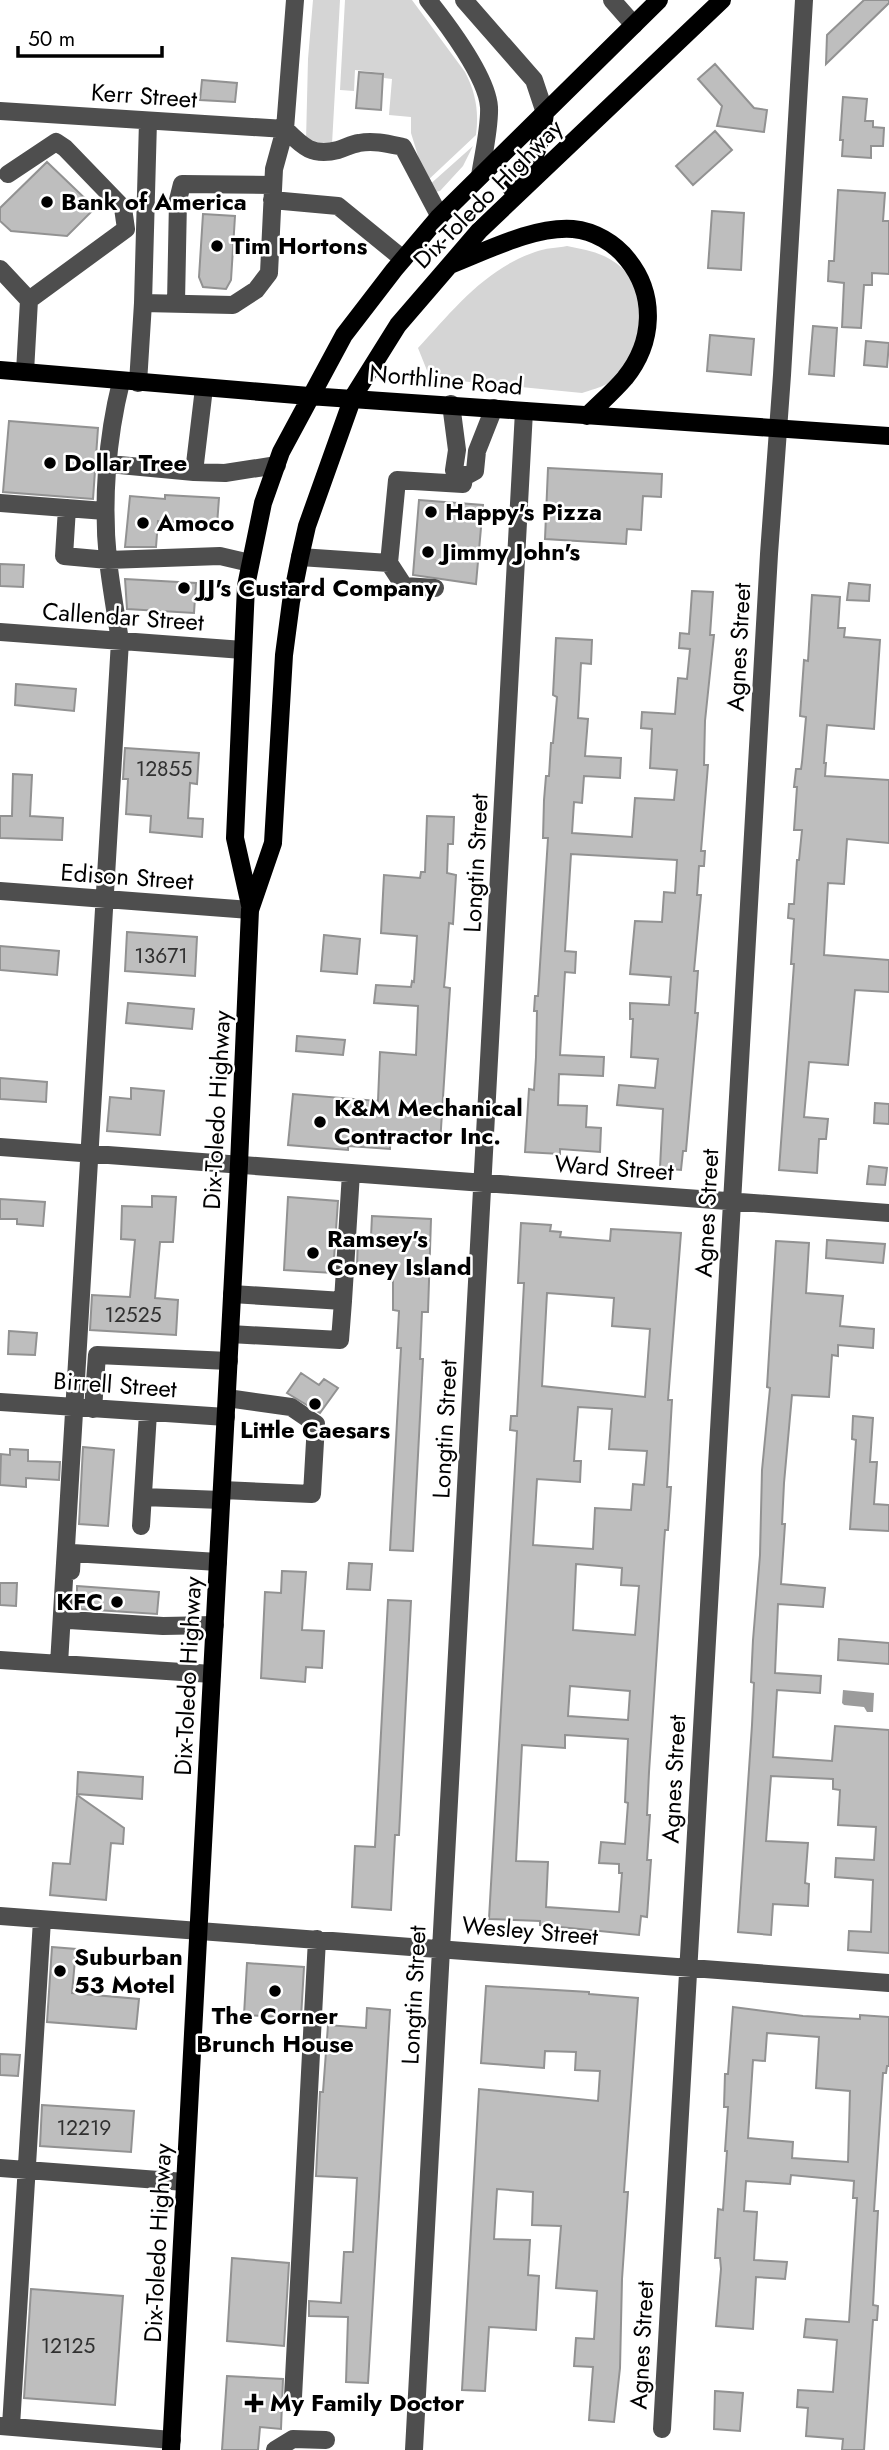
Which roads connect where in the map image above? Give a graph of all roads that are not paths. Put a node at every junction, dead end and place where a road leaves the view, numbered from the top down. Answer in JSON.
{"nodes":[{"id":1,"x":295,"y":0,"type":"edge"},
{"id":2,"x":428,"y":0,"type":"edge"},
{"id":3,"x":464,"y":0,"type":"edge"},
{"id":4,"x":612,"y":0,"type":"edge"},
{"id":5,"x":659,"y":0,"type":"edge"},
{"id":6,"x":722,"y":0,"type":"edge"},
{"id":7,"x":804,"y":0,"type":"edge"},
{"id":8,"x":634,"y":25,"type":"junction"},
{"id":9,"x":0,"y":111,"type":"edge"},
{"id":10,"x":545,"y":113,"type":"junction"},
{"id":11,"x":148,"y":121,"type":"junction"},
{"id":12,"x":285,"y":130,"type":"junction"},
{"id":13,"x":8,"y":174,"type":"dead end"},
{"id":14,"x":480,"y":177,"type":"junction"},
{"id":15,"x":273,"y":193,"type":"junction"},
{"id":16,"x":440,"y":217,"type":"junction"},
{"id":17,"x":126,"y":229,"type":"junction"},
{"id":18,"x":145,"y":229,"type":"junction"},
{"id":19,"x":479,"y":231,"type":"junction"},
{"id":20,"x":403,"y":259,"type":"junction"},
{"id":21,"x":447,"y":266,"type":"junction"},
{"id":22,"x":0,"y":269,"type":"edge"},
{"id":23,"x":29,"y":300,"type":"junction"},
{"id":24,"x":143,"y":303,"type":"junction"},
{"id":25,"x":176,"y":303,"type":"junction"},
{"id":26,"x":0,"y":370,"type":"edge"},
{"id":27,"x":25,"y":372,"type":"junction"},
{"id":28,"x":130,"y":382,"type":"junction"},
{"id":29,"x":204,"y":388,"type":"junction"},
{"id":30,"x":309,"y":396,"type":"junction"},
{"id":31,"x":353,"y":397,"type":"junction"},
{"id":32,"x":451,"y":404,"type":"junction"},
{"id":33,"x":494,"y":408,"type":"junction"},
{"id":34,"x":524,"y":411,"type":"junction"},
{"id":35,"x":587,"y":416,"type":"junction"},
{"id":36,"x":778,"y":428,"type":"junction"},
{"id":37,"x":889,"y":436,"type":"edge"},
{"id":38,"x":109,"y":464,"type":"junction"},
{"id":39,"x":276,"y":464,"type":"junction"},
{"id":40,"x":194,"y":472,"type":"junction"},
{"id":41,"x":464,"y":477,"type":"junction"},
{"id":42,"x":0,"y":503,"type":"edge"},
{"id":43,"x":67,"y":508,"type":"junction"},
{"id":44,"x":105,"y":511,"type":"junction"},
{"id":45,"x":300,"y":557,"type":"junction"},
{"id":46,"x":108,"y":560,"type":"junction"},
{"id":47,"x":250,"y":563,"type":"junction"},
{"id":48,"x":389,"y":563,"type":"junction"},
{"id":49,"x":435,"y":588,"type":"dead end"},
{"id":50,"x":0,"y":632,"type":"edge"},
{"id":51,"x":120,"y":641,"type":"junction"},
{"id":52,"x":243,"y":650,"type":"junction"},
{"id":53,"x":0,"y":891,"type":"edge"},
{"id":54,"x":105,"y":900,"type":"junction"},
{"id":55,"x":250,"y":908,"type":"junction"},
{"id":56,"x":0,"y":1147,"type":"edge"},
{"id":57,"x":90,"y":1153,"type":"junction"},
{"id":58,"x":239,"y":1164,"type":"junction"},
{"id":59,"x":351,"y":1173,"type":"junction"},
{"id":60,"x":483,"y":1183,"type":"junction"},
{"id":61,"x":732,"y":1202,"type":"junction"},
{"id":62,"x":889,"y":1213,"type":"edge"},
{"id":63,"x":232,"y":1294,"type":"junction"},
{"id":64,"x":343,"y":1301,"type":"junction"},
{"id":65,"x":230,"y":1334,"type":"junction"},
{"id":66,"x":229,"y":1361,"type":"junction"},
{"id":67,"x":227,"y":1398,"type":"junction"},
{"id":68,"x":0,"y":1402,"type":"edge"},
{"id":69,"x":74,"y":1407,"type":"junction"},
{"id":70,"x":93,"y":1409,"type":"junction"},
{"id":71,"x":148,"y":1413,"type":"junction"},
{"id":72,"x":226,"y":1417,"type":"junction"},
{"id":73,"x":222,"y":1495,"type":"junction"},
{"id":74,"x":143,"y":1497,"type":"junction"},
{"id":75,"x":141,"y":1527,"type":"dead end"},
{"id":76,"x":218,"y":1563,"type":"junction"},
{"id":77,"x":215,"y":1625,"type":"junction"},
{"id":78,"x":0,"y":1660,"type":"edge"},
{"id":79,"x":59,"y":1664,"type":"junction"},
{"id":80,"x":212,"y":1674,"type":"junction"},
{"id":81,"x":0,"y":1916,"type":"edge"},
{"id":82,"x":42,"y":1920,"type":"junction"},
{"id":83,"x":198,"y":1930,"type":"junction"},
{"id":84,"x":317,"y":1939,"type":"junction"},
{"id":85,"x":441,"y":1948,"type":"junction"},
{"id":86,"x":687,"y":1968,"type":"junction"},
{"id":87,"x":889,"y":1983,"type":"edge"},
{"id":88,"x":0,"y":2168,"type":"edge"},
{"id":89,"x":27,"y":2170,"type":"junction"},
{"id":90,"x":186,"y":2182,"type":"junction"},
{"id":91,"x":293,"y":2397,"type":"dead end"},
{"id":92,"x":5,"y":2426,"type":"edge"},
{"id":93,"x":662,"y":2429,"type":"dead end"},
{"id":94,"x":326,"y":2440,"type":"dead end"},
{"id":95,"x":172,"y":2445,"type":"edge"},
{"id":96,"x":275,"y":2450,"type":"edge"},
{"id":97,"x":414,"y":2450,"type":"edge"}],
"edges":[{"from":1,"to":12,"type":"street"},
{"from":2,"to":14,"type":"street"},
{"from":3,"to":10,"type":"street"},
{"from":4,"to":8,"type":"street"},
{"from":5,"to":8,"type":"main road","name":"Dix-Toledo Highway"},
{"from":6,"to":19,"type":"main road","name":"Dix-Toledo Highway"},
{"from":7,"to":36,"type":"street","name":"Agnes Street"},
{"from":8,"to":10,"type":"main road","name":"Dix-Toledo Highway"},
{"from":9,"to":11,"type":"street","name":"Kerr Street"},
{"from":10,"to":14,"type":"main road","name":"Dix-Toledo Highway"},
{"from":10,"to":19,"type":"main road"},
{"from":11,"to":12,"type":"street","name":"Kerr Street"},
{"from":11,"to":18,"type":"street"},
{"from":12,"to":15,"type":"street"},
{"from":12,"to":16,"type":"street"},
{"from":13,"to":17,"type":"street"},
{"from":14,"to":16,"type":"main road","name":"Dix-Toledo Highway"},
{"from":15,"to":20,"type":"street"},
{"from":15,"to":25,"type":"street"},
{"from":15,"to":25,"type":"street"},
{"from":16,"to":20,"type":"main road","name":"Dix-Toledo Highway"},
{"from":17,"to":18,"type":"street"},
{"from":17,"to":23,"type":"street"},
{"from":18,"to":24,"type":"street"},
{"from":19,"to":21,"type":"main road","name":"Dix-Toledo Highway"},
{"from":20,"to":30,"type":"main road","name":"Dix-Toledo Highway"},
{"from":21,"to":31,"type":"main road","name":"Dix-Toledo Highway"},
{"from":21,"to":35,"type":"main road"},
{"from":22,"to":23,"type":"street"},
{"from":23,"to":27,"type":"street"},
{"from":24,"to":25,"type":"street"},
{"from":24,"to":28,"type":"street"},
{"from":26,"to":27,"type":"main road","name":"Northline Road"},
{"from":27,"to":28,"type":"main road","name":"Northline Road"},
{"from":28,"to":29,"type":"main road","name":"Northline Road"},
{"from":28,"to":38,"type":"street"},
{"from":29,"to":30,"type":"main road","name":"Northline Road"},
{"from":29,"to":40,"type":"street"},
{"from":30,"to":31,"type":"main road","name":"Northline Road"},
{"from":30,"to":39,"type":"main road","name":"Dix-Toledo Highway"},
{"from":31,"to":32,"type":"main road","name":"Northline Road"},
{"from":31,"to":45,"type":"main road","name":"Dix-Toledo Highway"},
{"from":32,"to":33,"type":"main road","name":"Northline Road"},
{"from":32,"to":41,"type":"street"},
{"from":33,"to":34,"type":"main road","name":"Northline Road"},
{"from":33,"to":41,"type":"street"},
{"from":34,"to":35,"type":"main road","name":"Northline Road"},
{"from":34,"to":60,"type":"street","name":"Longtin Street"},
{"from":35,"to":36,"type":"main road","name":"Northline Road"},
{"from":36,"to":37,"type":"main road","name":"Northline Road"},
{"from":36,"to":61,"type":"street","name":"Agnes Street"},
{"from":38,"to":40,"type":"street"},
{"from":38,"to":44,"type":"street"},
{"from":39,"to":40,"type":"street"},
{"from":39,"to":47,"type":"main road","name":"Dix-Toledo Highway"},
{"from":41,"to":48,"type":"street"},
{"from":42,"to":43,"type":"street"},
{"from":43,"to":44,"type":"street"},
{"from":43,"to":46,"type":"street"},
{"from":44,"to":46,"type":"street"},
{"from":45,"to":48,"type":"street"},
{"from":45,"to":55,"type":"main road","name":"Dix-Toledo Highway"},
{"from":46,"to":47,"type":"street"},
{"from":46,"to":51,"type":"street"},
{"from":47,"to":52,"type":"main road","name":"Dix-Toledo Highway"},
{"from":48,"to":49,"type":"street"},
{"from":50,"to":51,"type":"street","name":"Callendar Street"},
{"from":51,"to":52,"type":"street","name":"Callendar Street"},
{"from":51,"to":54,"type":"street"},
{"from":52,"to":55,"type":"main road","name":"Dix-Toledo Highway"},
{"from":53,"to":54,"type":"street","name":"Edison Street"},
{"from":54,"to":55,"type":"street","name":"Edison Street"},
{"from":54,"to":57,"type":"street"},
{"from":55,"to":58,"type":"main road","name":"Dix-Toledo Highway"},
{"from":56,"to":57,"type":"street","name":"Ward Street"},
{"from":57,"to":58,"type":"street","name":"Ward Street"},
{"from":57,"to":69,"type":"street"},
{"from":58,"to":59,"type":"street","name":"Ward Street"},
{"from":58,"to":63,"type":"main road","name":"Dix-Toledo Highway"},
{"from":59,"to":60,"type":"street","name":"Ward Street"},
{"from":59,"to":64,"type":"street"},
{"from":60,"to":61,"type":"street","name":"Ward Street"},
{"from":60,"to":85,"type":"street","name":"Longtin Street"},
{"from":61,"to":62,"type":"street","name":"Ward Street"},
{"from":61,"to":86,"type":"street","name":"Agnes Street"},
{"from":63,"to":64,"type":"street"},
{"from":63,"to":65,"type":"main road","name":"Dix-Toledo Highway"},
{"from":64,"to":65,"type":"street"},
{"from":65,"to":66,"type":"main road","name":"Dix-Toledo Highway"},
{"from":66,"to":67,"type":"main road","name":"Dix-Toledo Highway"},
{"from":66,"to":70,"type":"street"},
{"from":67,"to":72,"type":"main road","name":"Dix-Toledo Highway"},
{"from":67,"to":73,"type":"street"},
{"from":68,"to":69,"type":"street","name":"Birrell Street"},
{"from":69,"to":70,"type":"street","name":"Birrell Street"},
{"from":69,"to":79,"type":"street"},
{"from":70,"to":71,"type":"street","name":"Birrell Street"},
{"from":71,"to":72,"type":"street","name":"Birrell Street"},
{"from":71,"to":74,"type":"street"},
{"from":72,"to":73,"type":"main road","name":"Dix-Toledo Highway"},
{"from":73,"to":74,"type":"street"},
{"from":73,"to":76,"type":"main road","name":"Dix-Toledo Highway"},
{"from":74,"to":75,"type":"street"},
{"from":76,"to":77,"type":"main road","name":"Dix-Toledo Highway"},
{"from":76,"to":77,"type":"street"},
{"from":77,"to":80,"type":"main road","name":"Dix-Toledo Highway"},
{"from":78,"to":79,"type":"street"},
{"from":79,"to":80,"type":"street"},
{"from":80,"to":83,"type":"main road","name":"Dix-Toledo Highway"},
{"from":81,"to":82,"type":"street","name":"Wesley Street"},
{"from":82,"to":83,"type":"street","name":"Wesley Street"},
{"from":82,"to":89,"type":"street"},
{"from":83,"to":84,"type":"street","name":"Wesley Street"},
{"from":83,"to":90,"type":"main road","name":"Dix-Toledo Highway"},
{"from":84,"to":85,"type":"street","name":"Wesley Street"},
{"from":84,"to":91,"type":"street"},
{"from":85,"to":86,"type":"street","name":"Wesley Street"},
{"from":85,"to":97,"type":"street","name":"Longtin Street"},
{"from":86,"to":87,"type":"street","name":"Wesley Street"},
{"from":86,"to":93,"type":"street","name":"Agnes Street"},
{"from":88,"to":89,"type":"street"},
{"from":89,"to":90,"type":"street"},
{"from":89,"to":92,"type":"street"},
{"from":90,"to":95,"type":"main road","name":"Dix-Toledo Highway"},
{"from":92,"to":95,"type":"street"},
{"from":94,"to":96,"type":"street"}]}
